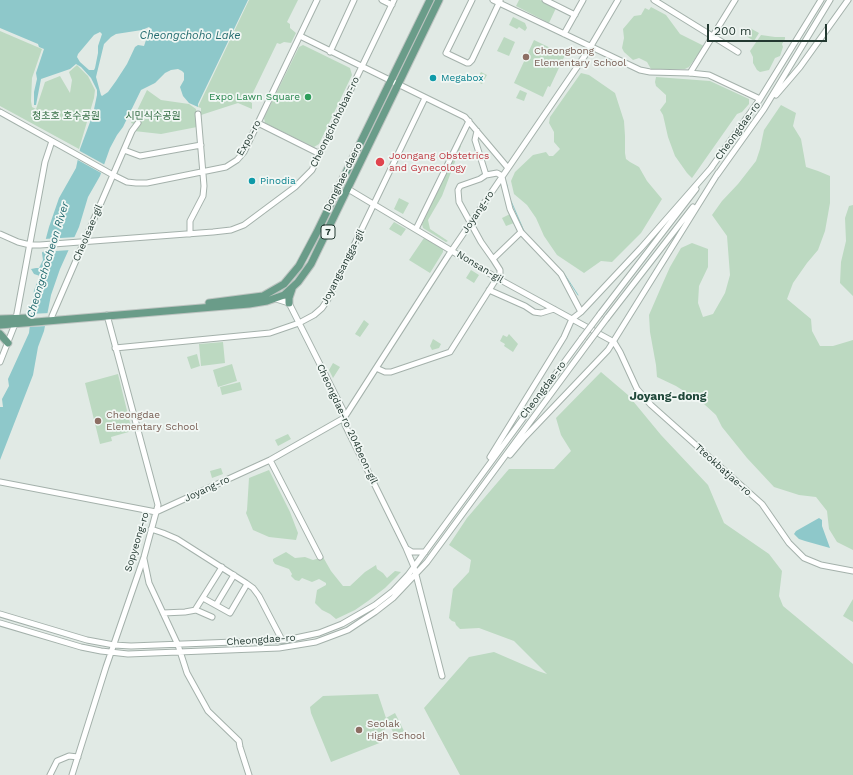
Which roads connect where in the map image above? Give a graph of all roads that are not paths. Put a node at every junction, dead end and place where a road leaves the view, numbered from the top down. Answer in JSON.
{"nodes":[{"id":1,"x":317,"y":0,"type":"edge"},
{"id":2,"x":354,"y":0,"type":"edge"},
{"id":3,"x":382,"y":0,"type":"edge"},
{"id":4,"x":430,"y":0,"type":"edge"},
{"id":5,"x":439,"y":0,"type":"edge"},
{"id":6,"x":472,"y":0,"type":"edge"},
{"id":7,"x":493,"y":0,"type":"edge"},
{"id":8,"x":545,"y":0,"type":"edge"},
{"id":9,"x":583,"y":0,"type":"edge"},
{"id":10,"x":618,"y":0,"type":"edge"},
{"id":11,"x":654,"y":0,"type":"edge"},
{"id":12,"x":735,"y":0,"type":"edge"},
{"id":13,"x":821,"y":0,"type":"edge"},
{"id":14,"x":830,"y":0,"type":"edge"},
{"id":15,"x":848,"y":0,"type":"edge"},
{"id":16,"x":500,"y":1,"type":"edge"},
{"id":17,"x":393,"y":2,"type":"edge"},
{"id":18,"x":575,"y":15,"type":"junction"},
{"id":19,"x":564,"y":34,"type":"junction"},
{"id":20,"x":300,"y":36,"type":"junction"},
{"id":21,"x":712,"y":36,"type":"junction"},
{"id":22,"x":590,"y":47,"type":"junction"},
{"id":23,"x":330,"y":52,"type":"junction"},
{"id":24,"x":738,"y":52,"type":"dead end"},
{"id":25,"x":362,"y":68,"type":"junction"},
{"id":26,"x":690,"y":73,"type":"junction"},
{"id":27,"x":390,"y":82,"type":"junction"},
{"id":28,"x":398,"y":85,"type":"junction"},
{"id":29,"x":425,"y":98,"type":"junction"},
{"id":30,"x":760,"y":99,"type":"junction"},
{"id":31,"x":764,"y":109,"type":"junction"},
{"id":32,"x":2,"y":113,"type":"edge"},
{"id":33,"x":198,"y":114,"type":"dead end"},
{"id":34,"x":0,"y":119,"type":"edge"},
{"id":35,"x":469,"y":121,"type":"junction"},
{"id":36,"x":138,"y":123,"type":"dead end"},
{"id":37,"x":258,"y":123,"type":"junction"},
{"id":38,"x":477,"y":131,"type":"junction"},
{"id":39,"x":52,"y":141,"type":"junction"},
{"id":40,"x":201,"y":145,"type":"junction"},
{"id":41,"x":124,"y":150,"type":"junction"},
{"id":42,"x":320,"y":154,"type":"junction"},
{"id":43,"x":712,"y":167,"type":"junction"},
{"id":44,"x":508,"y":168,"type":"junction"},
{"id":45,"x":203,"y":172,"type":"junction"},
{"id":46,"x":718,"y":173,"type":"junction"},
{"id":47,"x":113,"y":175,"type":"junction"},
{"id":48,"x":486,"y":175,"type":"junction"},
{"id":49,"x":502,"y":177,"type":"junction"},
{"id":50,"x":348,"y":189,"type":"junction"},
{"id":51,"x":374,"y":204,"type":"junction"},
{"id":52,"x":471,"y":222,"type":"junction"},
{"id":53,"x":416,"y":229,"type":"junction"},
{"id":54,"x":521,"y":232,"type":"junction"},
{"id":55,"x":0,"y":234,"type":"edge"},
{"id":56,"x":190,"y":234,"type":"junction"},
{"id":57,"x":84,"y":242,"type":"junction"},
{"id":58,"x":30,"y":245,"type":"junction"},
{"id":59,"x":452,"y":250,"type":"junction"},
{"id":60,"x":493,"y":259,"type":"junction"},
{"id":61,"x":497,"y":278,"type":"junction"},
{"id":62,"x":294,"y":286,"type":"junction"},
{"id":63,"x":489,"y":290,"type":"junction"},
{"id":64,"x":276,"y":299,"type":"junction"},
{"id":65,"x":289,"y":303,"type":"junction"},
{"id":66,"x":554,"y":309,"type":"junction"},
{"id":67,"x":581,"y":312,"type":"junction"},
{"id":68,"x":106,"y":313,"type":"junction"},
{"id":69,"x":51,"y":317,"type":"junction"},
{"id":70,"x":0,"y":319,"type":"edge"},
{"id":71,"x":572,"y":319,"type":"junction"},
{"id":72,"x":16,"y":321,"type":"junction"},
{"id":73,"x":300,"y":323,"type":"junction"},
{"id":74,"x":0,"y":325,"type":"edge"},
{"id":75,"x":0,"y":334,"type":"edge"},
{"id":76,"x":614,"y":342,"type":"junction"},
{"id":77,"x":8,"y":343,"type":"junction"},
{"id":78,"x":115,"y":348,"type":"junction"},
{"id":79,"x":0,"y":362,"type":"edge"},
{"id":80,"x":376,"y":368,"type":"junction"},
{"id":81,"x":344,"y":418,"type":"junction"},
{"id":82,"x":270,"y":460,"type":"junction"},
{"id":83,"x":0,"y":482,"type":"edge"},
{"id":84,"x":470,"y":490,"type":"junction"},
{"id":85,"x":477,"y":494,"type":"junction"},
{"id":86,"x":156,"y":512,"type":"junction"},
{"id":87,"x":151,"y":529,"type":"junction"},
{"id":88,"x":406,"y":548,"type":"junction"},
{"id":89,"x":425,"y":552,"type":"junction"},
{"id":90,"x":320,"y":556,"type":"dead end"},
{"id":91,"x":144,"y":557,"type":"junction"},
{"id":92,"x":222,"y":567,"type":"junction"},
{"id":93,"x":414,"y":567,"type":"junction"},
{"id":94,"x":853,"y":571,"type":"edge"},
{"id":95,"x":234,"y":575,"type":"junction"},
{"id":96,"x":416,"y":575,"type":"junction"},
{"id":97,"x":247,"y":584,"type":"junction"},
{"id":98,"x":203,"y":598,"type":"junction"},
{"id":99,"x":216,"y":605,"type":"junction"},
{"id":100,"x":195,"y":610,"type":"junction"},
{"id":101,"x":163,"y":612,"type":"junction"},
{"id":102,"x":0,"y":614,"type":"edge"},
{"id":103,"x":212,"y":616,"type":"dead end"},
{"id":104,"x":353,"y":619,"type":"junction"},
{"id":105,"x":0,"y":623,"type":"edge"},
{"id":106,"x":356,"y":625,"type":"junction"},
{"id":107,"x":282,"y":640,"type":"junction"},
{"id":108,"x":114,"y":645,"type":"junction"},
{"id":109,"x":178,"y":645,"type":"junction"},
{"id":110,"x":180,"y":652,"type":"junction"},
{"id":111,"x":111,"y":653,"type":"junction"},
{"id":112,"x":442,"y":676,"type":"dead end"},
{"id":113,"x":78,"y":757,"type":"junction"},
{"id":114,"x":50,"y":775,"type":"edge"},
{"id":115,"x":72,"y":775,"type":"edge"},
{"id":116,"x":249,"y":775,"type":"edge"}],
"edges":[{"from":1,"to":20,"type":"street","name":"Expo-ro"},
{"from":2,"to":23,"type":"street"},
{"from":3,"to":17,"type":"street"},
{"from":4,"to":27,"type":"main road","name":"Donghae-daero","number":"7"},
{"from":5,"to":28,"type":"main road","name":"Donghae-daero","number":"7"},
{"from":6,"to":16,"type":"street"},
{"from":7,"to":16,"type":"street"},
{"from":8,"to":18,"type":"street"},
{"from":9,"to":18,"type":"street"},
{"from":10,"to":22,"type":"street","name":"Joyang-ro"},
{"from":11,"to":21,"type":"street"},
{"from":12,"to":21,"type":"street"},
{"from":13,"to":30,"type":"street","name":"Cheongdae-ro"},
{"from":14,"to":31,"type":"street","name":"Cheongdae-ro"},
{"from":15,"to":31,"type":"street"},
{"from":16,"to":19,"type":"street"},
{"from":17,"to":25,"type":"street","name":"Cheongchohoban-ro"},
{"from":18,"to":19,"type":"street"},
{"from":19,"to":22,"type":"street"},
{"from":20,"to":23,"type":"street"},
{"from":20,"to":37,"type":"street","name":"Expo-ro"},
{"from":21,"to":24,"type":"street"},
{"from":21,"to":26,"type":"street"},
{"from":22,"to":26,"type":"street"},
{"from":22,"to":44,"type":"street","name":"Joyang-ro"},
{"from":23,"to":25,"type":"street"},
{"from":25,"to":27,"type":"street"},
{"from":25,"to":42,"type":"street","name":"Cheongchohoban-ro"},
{"from":26,"to":30,"type":"street"},
{"from":27,"to":28,"type":"street"},
{"from":27,"to":68,"type":"main road","name":"Donghae-daero","number":"7"},
{"from":28,"to":29,"type":"street"},
{"from":28,"to":50,"type":"main road","name":"Donghae-daero","number":"7"},
{"from":29,"to":35,"type":"street"},
{"from":29,"to":51,"type":"street","name":"Joyangsangga-gil"},
{"from":30,"to":43,"type":"street","name":"Cheongdae-ro"},
{"from":31,"to":46,"type":"street","name":"Cheongdae-ro"},
{"from":32,"to":34,"type":"street"},
{"from":32,"to":39,"type":"street"},
{"from":33,"to":40,"type":"street"},
{"from":35,"to":38,"type":"street"},
{"from":35,"to":53,"type":"street"},
{"from":36,"to":41,"type":"street","name":"Cheolsae-gil"},
{"from":37,"to":42,"type":"street"},
{"from":37,"to":45,"type":"street","name":"Expo-ro"},
{"from":38,"to":44,"type":"street"},
{"from":38,"to":48,"type":"street"},
{"from":39,"to":47,"type":"street","name":"Expo-ro"},
{"from":39,"to":58,"type":"street"},
{"from":40,"to":41,"type":"street"},
{"from":40,"to":45,"type":"street"},
{"from":41,"to":47,"type":"street","name":"Cheolsae-gil"},
{"from":42,"to":56,"type":"street","name":"Cheongchohoban-ro"},
{"from":43,"to":67,"type":"street"},
{"from":43,"to":84,"type":"street","name":"Cheongdae-ro","bridge":true},
{"from":44,"to":49,"type":"street","name":"Joyang-ro"},
{"from":45,"to":47,"type":"street","name":"Expo-ro"},
{"from":45,"to":56,"type":"street"},
{"from":46,"to":76,"type":"street"},
{"from":46,"to":85,"type":"street","name":"Cheongdae-ro","bridge":true},
{"from":47,"to":57,"type":"street","name":"Cheolsae-gil"},
{"from":48,"to":49,"type":"street"},
{"from":48,"to":52,"type":"street"},
{"from":49,"to":52,"type":"street","name":"Joyang-ro"},
{"from":49,"to":54,"type":"street","name":"Joyang-ro"},
{"from":50,"to":51,"type":"street","name":"Nonsan-gil"},
{"from":50,"to":62,"type":"main road","name":"Donghae-daero","number":"7"},
{"from":51,"to":53,"type":"street","name":"Nonsan-gil"},
{"from":51,"to":73,"type":"street","name":"Joyangsangga-gil"},
{"from":52,"to":59,"type":"street","name":"Joyang-ro"},
{"from":52,"to":60,"type":"street"},
{"from":53,"to":59,"type":"street","name":"Nonsan-gil"},
{"from":54,"to":60,"type":"street"},
{"from":54,"to":67,"type":"street","name":"Joyang-ro"},
{"from":55,"to":58,"type":"street"},
{"from":56,"to":57,"type":"street","name":"Cheongchohoban-ro"},
{"from":57,"to":58,"type":"street","name":"Cheongchohoban-ro"},
{"from":57,"to":69,"type":"street","name":"Cheolsae-gil"},
{"from":58,"to":72,"type":"street"},
{"from":59,"to":61,"type":"street","name":"Nonsan-gil"},
{"from":59,"to":80,"type":"street","name":"Joyang-ro"},
{"from":60,"to":61,"type":"street"},
{"from":61,"to":63,"type":"street"},
{"from":61,"to":66,"type":"street","name":"Nonsan-gil"},
{"from":62,"to":64,"type":"main road","name":"Donghae-daero","number":"7"},
{"from":62,"to":65,"type":"main road"},
{"from":63,"to":66,"type":"street"},
{"from":63,"to":80,"type":"street"},
{"from":64,"to":65,"type":"street"},
{"from":64,"to":68,"type":"main road","name":"Donghae-daero","number":"7"},
{"from":65,"to":73,"type":"street","name":"Cheongdae-ro 204beon-gil"},
{"from":66,"to":71,"type":"street","name":"Nonsan-gil"},
{"from":67,"to":71,"type":"street"},
{"from":68,"to":69,"type":"main road","name":"Donghae-daero","number":"7"},
{"from":68,"to":78,"type":"street","name":"Sopyeong-ro"},
{"from":69,"to":72,"type":"main road","number":"7"},
{"from":70,"to":72,"type":"main road","number":"7"},
{"from":71,"to":76,"type":"street","name":"Nonsan-gil"},
{"from":71,"to":84,"type":"street"},
{"from":72,"to":74,"type":"main road","number":"7"},
{"from":72,"to":77,"type":"street"},
{"from":73,"to":78,"type":"street","name":"Joyangsangga-gil"},
{"from":73,"to":81,"type":"street","name":"Cheongdae-ro 204beon-gil"},
{"from":75,"to":77,"type":"main road"},
{"from":76,"to":85,"type":"street"},
{"from":76,"to":94,"type":"street","name":"Tteokbatjae-ro"},
{"from":77,"to":79,"type":"street"},
{"from":78,"to":86,"type":"street","name":"Sopyeong-ro"},
{"from":80,"to":81,"type":"street","name":"Joyang-ro"},
{"from":81,"to":82,"type":"street","name":"Joyang-ro"},
{"from":81,"to":88,"type":"street","name":"Cheongdae-ro 204beon-gil"},
{"from":82,"to":86,"type":"street","name":"Joyang-ro"},
{"from":82,"to":90,"type":"street"},
{"from":83,"to":86,"type":"street"},
{"from":84,"to":89,"type":"street","name":"Cheongdae-ro"},
{"from":85,"to":96,"type":"street","name":"Cheongdae-ro"},
{"from":86,"to":87,"type":"street","name":"Sopyeong-ro"},
{"from":87,"to":91,"type":"street","name":"Sopyeong-ro"},
{"from":87,"to":92,"type":"street"},
{"from":88,"to":89,"type":"street"},
{"from":88,"to":93,"type":"street","name":"Cheongdae-ro 204beon-gil"},
{"from":89,"to":93,"type":"street","name":"Cheongdae-ro"},
{"from":91,"to":101,"type":"street"},
{"from":91,"to":108,"type":"street","name":"Sopyeong-ro"},
{"from":92,"to":95,"type":"street"},
{"from":92,"to":98,"type":"street"},
{"from":93,"to":96,"type":"street","name":"Cheongdae-ro 204beon-gil"},
{"from":93,"to":104,"type":"street","name":"Cheongdae-ro"},
{"from":95,"to":97,"type":"street"},
{"from":95,"to":99,"type":"street"},
{"from":96,"to":106,"type":"street","name":"Cheongdae-ro"},
{"from":96,"to":112,"type":"street"},
{"from":97,"to":99,"type":"street"},
{"from":97,"to":107,"type":"street"},
{"from":98,"to":99,"type":"street"},
{"from":98,"to":100,"type":"street"},
{"from":100,"to":101,"type":"street"},
{"from":100,"to":103,"type":"street"},
{"from":101,"to":109,"type":"street"},
{"from":102,"to":108,"type":"street","name":"Cheongdae-ro"},
{"from":104,"to":106,"type":"street"},
{"from":104,"to":107,"type":"street","name":"Cheongdae-ro"},
{"from":105,"to":111,"type":"street","name":"Cheongdae-ro"},
{"from":106,"to":110,"type":"street","name":"Cheongdae-ro"},
{"from":107,"to":109,"type":"street","name":"Cheongdae-ro"},
{"from":108,"to":109,"type":"street","name":"Cheongdae-ro"},
{"from":108,"to":111,"type":"street","name":"Sopyeong-ro"},
{"from":109,"to":110,"type":"street"},
{"from":110,"to":111,"type":"street","name":"Cheongdae-ro"},
{"from":110,"to":116,"type":"street"},
{"from":111,"to":113,"type":"street","name":"Sopyeong-ro"},
{"from":113,"to":114,"type":"street"},
{"from":113,"to":115,"type":"street","name":"Sopyeong-ro"}]}
